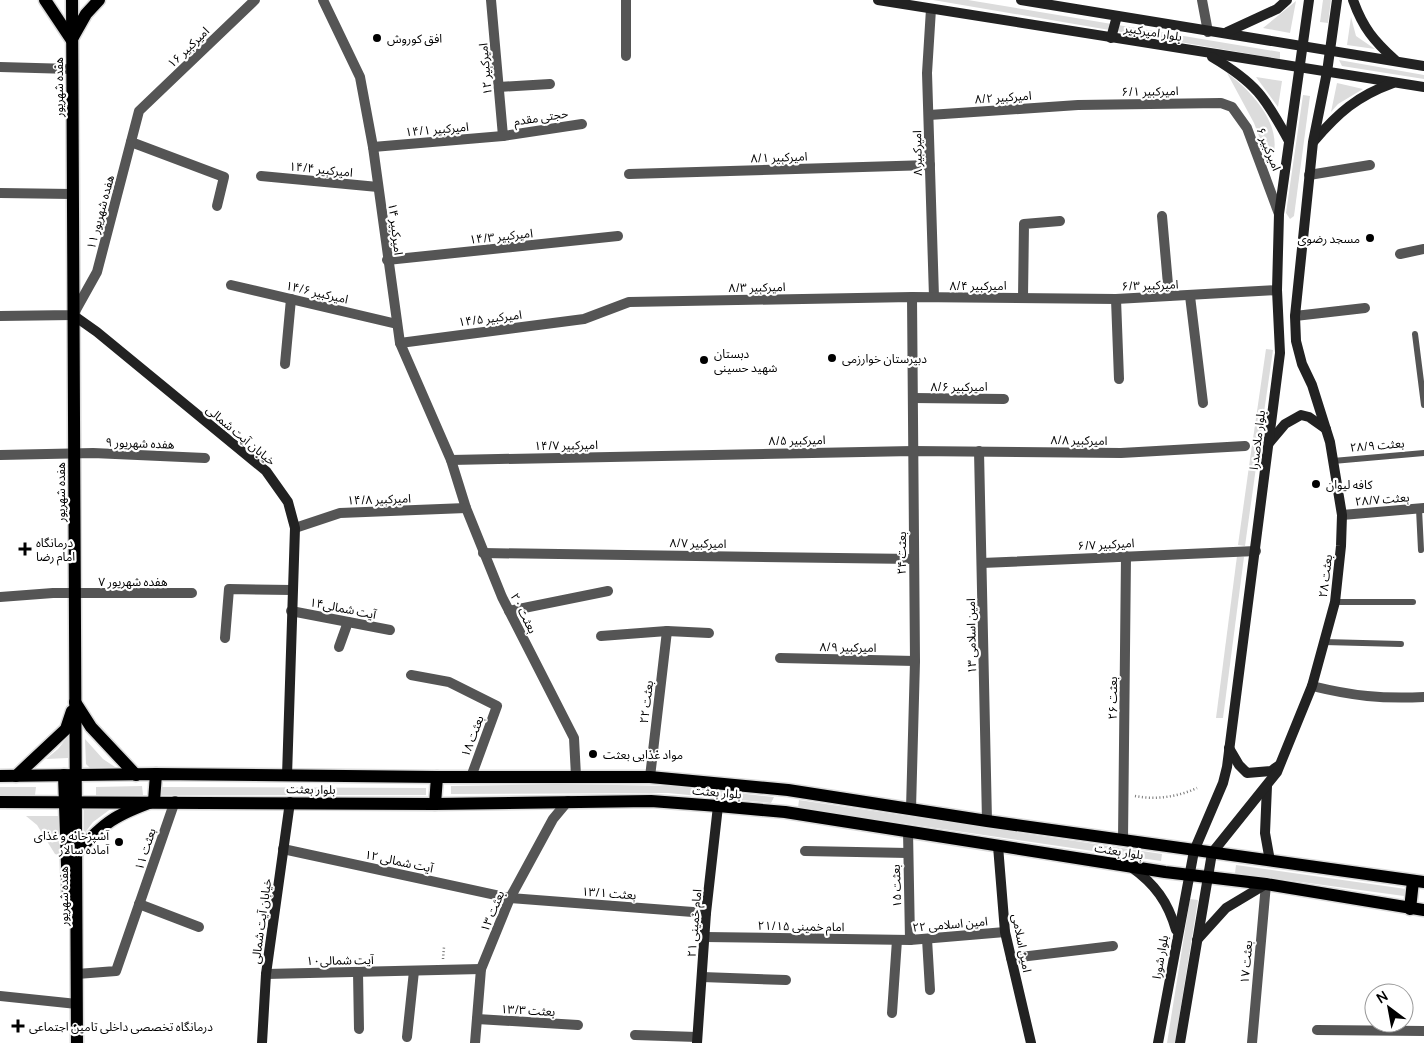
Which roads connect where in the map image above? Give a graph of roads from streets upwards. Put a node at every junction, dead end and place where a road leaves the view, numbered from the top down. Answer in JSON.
{"nodes":[{"id":1,"x":45,"y":0,"type":"edge"},
{"id":2,"x":72,"y":0,"type":"edge"},
{"id":3,"x":99,"y":0,"type":"edge"},
{"id":4,"x":255,"y":0,"type":"edge"},
{"id":5,"x":323,"y":0,"type":"edge"},
{"id":6,"x":492,"y":0,"type":"edge"},
{"id":7,"x":626,"y":0,"type":"edge"},
{"id":8,"x":878,"y":0,"type":"edge"},
{"id":9,"x":1021,"y":0,"type":"edge"},
{"id":10,"x":1202,"y":0,"type":"edge"},
{"id":11,"x":1287,"y":0,"type":"edge"},
{"id":12,"x":1309,"y":0,"type":"edge"},
{"id":13,"x":1337,"y":0,"type":"edge"},
{"id":14,"x":1353,"y":0,"type":"edge"},
{"id":15,"x":931,"y":9,"type":"junction"},
{"id":16,"x":1118,"y":16,"type":"junction"},
{"id":17,"x":1208,"y":32,"type":"junction"},
{"id":18,"x":1226,"y":32,"type":"junction"},
{"id":19,"x":1111,"y":38,"type":"junction"},
{"id":20,"x":71,"y":39,"type":"junction"},
{"id":21,"x":1302,"y":45,"type":"junction"},
{"id":22,"x":1330,"y":50,"type":"junction"},
{"id":23,"x":1207,"y":54,"type":"junction"},
{"id":24,"x":626,"y":56,"type":"dead end"},
{"id":25,"x":1396,"y":61,"type":"junction"},
{"id":26,"x":1424,"y":66,"type":"edge"},
{"id":27,"x":0,"y":67,"type":"edge"},
{"id":28,"x":1299,"y":68,"type":"junction"},
{"id":29,"x":71,"y":69,"type":"junction"},
{"id":30,"x":1327,"y":72,"type":"junction"},
{"id":31,"x":1395,"y":83,"type":"junction"},
{"id":32,"x":550,"y":84,"type":"dead end"},
{"id":33,"x":499,"y":87,"type":"junction"},
{"id":34,"x":1424,"y":87,"type":"edge"},
{"id":35,"x":1221,"y":103,"type":"joint"},
{"id":36,"x":1078,"y":105,"type":"joint"},
{"id":37,"x":139,"y":111,"type":"joint"},
{"id":38,"x":929,"y":115,"type":"junction"},
{"id":39,"x":582,"y":124,"type":"dead end"},
{"id":40,"x":503,"y":136,"type":"junction"},
{"id":41,"x":1289,"y":140,"type":"junction"},
{"id":42,"x":131,"y":142,"type":"junction"},
{"id":43,"x":1313,"y":142,"type":"junction"},
{"id":44,"x":373,"y":148,"type":"junction"},
{"id":45,"x":930,"y":165,"type":"junction"},
{"id":46,"x":1370,"y":165,"type":"dead end"},
{"id":47,"x":629,"y":174,"type":"dead end"},
{"id":48,"x":1309,"y":175,"type":"junction"},
{"id":49,"x":261,"y":176,"type":"dead end"},
{"id":50,"x":378,"y":187,"type":"junction"},
{"id":51,"x":0,"y":193,"type":"edge"},
{"id":52,"x":72,"y":194,"type":"junction"},
{"id":53,"x":216,"y":206,"type":"dead end"},
{"id":54,"x":1279,"y":214,"type":"junction"},
{"id":55,"x":1162,"y":216,"type":"dead end"},
{"id":56,"x":1060,"y":221,"type":"dead end"},
{"id":57,"x":618,"y":236,"type":"dead end"},
{"id":58,"x":1424,"y":249,"type":"edge"},
{"id":59,"x":1400,"y":254,"type":"dead end"},
{"id":60,"x":387,"y":260,"type":"junction"},
{"id":61,"x":231,"y":285,"type":"dead end"},
{"id":62,"x":1277,"y":290,"type":"junction"},
{"id":63,"x":1169,"y":296,"type":"junction"},
{"id":64,"x":1190,"y":296,"type":"junction"},
{"id":65,"x":912,"y":297,"type":"junction"},
{"id":66,"x":934,"y":297,"type":"junction"},
{"id":67,"x":1023,"y":298,"type":"junction"},
{"id":68,"x":1116,"y":298,"type":"junction"},
{"id":69,"x":291,"y":299,"type":"junction"},
{"id":70,"x":1364,"y":308,"type":"dead end"},
{"id":71,"x":72,"y":315,"type":"junction"},
{"id":72,"x":0,"y":316,"type":"edge"},
{"id":73,"x":1294,"y":316,"type":"junction"},
{"id":74,"x":584,"y":319,"type":"joint"},
{"id":75,"x":397,"y":324,"type":"junction"},
{"id":76,"x":400,"y":343,"type":"junction"},
{"id":77,"x":285,"y":364,"type":"dead end"},
{"id":78,"x":1119,"y":379,"type":"dead end"},
{"id":79,"x":913,"y":398,"type":"junction"},
{"id":80,"x":1004,"y":399,"type":"dead end"},
{"id":81,"x":1204,"y":404,"type":"dead end"},
{"id":82,"x":1326,"y":430,"type":"junction"},
{"id":83,"x":1268,"y":444,"type":"junction"},
{"id":84,"x":1246,"y":446,"type":"dead end"},
{"id":85,"x":913,"y":451,"type":"junction"},
{"id":86,"x":980,"y":451,"type":"junction"},
{"id":87,"x":73,"y":453,"type":"junction"},
{"id":88,"x":0,"y":455,"type":"edge"},
{"id":89,"x":682,"y":455,"type":"joint"},
{"id":90,"x":205,"y":458,"type":"dead end"},
{"id":91,"x":451,"y":460,"type":"junction"},
{"id":92,"x":466,"y":508,"type":"junction"},
{"id":93,"x":1421,"y":509,"type":"edge"},
{"id":94,"x":1342,"y":515,"type":"junction"},
{"id":95,"x":295,"y":528,"type":"junction"},
{"id":96,"x":1256,"y":550,"type":"junction"},
{"id":97,"x":483,"y":553,"type":"junction"},
{"id":98,"x":1126,"y":556,"type":"junction"},
{"id":99,"x":914,"y":559,"type":"junction"},
{"id":100,"x":982,"y":563,"type":"junction"},
{"id":101,"x":292,"y":590,"type":"junction"},
{"id":102,"x":608,"y":591,"type":"dead end"},
{"id":103,"x":74,"y":593,"type":"junction"},
{"id":104,"x":192,"y":593,"type":"dead end"},
{"id":105,"x":0,"y":596,"type":"edge"},
{"id":106,"x":291,"y":611,"type":"junction"},
{"id":107,"x":509,"y":611,"type":"junction"},
{"id":108,"x":348,"y":622,"type":"junction"},
{"id":109,"x":390,"y":630,"type":"dead end"},
{"id":110,"x":667,"y":631,"type":"junction"},
{"id":111,"x":709,"y":633,"type":"dead end"},
{"id":112,"x":601,"y":636,"type":"dead end"},
{"id":113,"x":225,"y":638,"type":"dead end"},
{"id":114,"x":339,"y":647,"type":"dead end"},
{"id":115,"x":780,"y":658,"type":"dead end"},
{"id":116,"x":915,"y":661,"type":"junction"},
{"id":117,"x":411,"y":675,"type":"dead end"},
{"id":118,"x":1312,"y":686,"type":"junction"},
{"id":119,"x":1424,"y":697,"type":"edge"},
{"id":120,"x":75,"y":701,"type":"junction"},
{"id":121,"x":1230,"y":748,"type":"junction"},
{"id":122,"x":1280,"y":765,"type":"junction"},
{"id":123,"x":156,"y":774,"type":"junction"},
{"id":124,"x":71,"y":775,"type":"junction"},
{"id":125,"x":136,"y":775,"type":"junction"},
{"id":126,"x":0,"y":776,"type":"edge"},
{"id":127,"x":16,"y":776,"type":"junction"},
{"id":128,"x":287,"y":776,"type":"junction"},
{"id":129,"x":576,"y":776,"type":"junction"},
{"id":130,"x":437,"y":777,"type":"junction"},
{"id":131,"x":471,"y":777,"type":"junction"},
{"id":132,"x":650,"y":777,"type":"junction"},
{"id":133,"x":1267,"y":786,"type":"junction"},
{"id":134,"x":154,"y":801,"type":"junction"},
{"id":135,"x":175,"y":801,"type":"junction"},
{"id":136,"x":0,"y":802,"type":"edge"},
{"id":137,"x":71,"y":802,"type":"junction"},
{"id":138,"x":290,"y":802,"type":"junction"},
{"id":139,"x":568,"y":802,"type":"junction"},
{"id":140,"x":435,"y":804,"type":"junction"},
{"id":141,"x":718,"y":806,"type":"junction"},
{"id":142,"x":911,"y":809,"type":"junction"},
{"id":143,"x":987,"y":821,"type":"junction"},
{"id":144,"x":908,"y":831,"type":"junction"},
{"id":145,"x":1123,"y":840,"type":"junction"},
{"id":146,"x":998,"y":846,"type":"junction"},
{"id":147,"x":284,"y":849,"type":"junction"},
{"id":148,"x":805,"y":851,"type":"dead end"},
{"id":149,"x":1194,"y":851,"type":"junction"},
{"id":150,"x":77,"y":852,"type":"junction"},
{"id":151,"x":1212,"y":852,"type":"junction"},
{"id":152,"x":908,"y":853,"type":"junction"},
{"id":153,"x":1270,"y":860,"type":"junction"},
{"id":154,"x":1130,"y":866,"type":"junction"},
{"id":155,"x":1189,"y":876,"type":"junction"},
{"id":156,"x":1207,"y":878,"type":"junction"},
{"id":157,"x":1419,"y":882,"type":"edge"},
{"id":158,"x":1266,"y":884,"type":"junction"},
{"id":159,"x":510,"y":898,"type":"junction"},
{"id":160,"x":139,"y":904,"type":"junction"},
{"id":161,"x":1410,"y":909,"type":"junction"},
{"id":162,"x":1424,"y":910,"type":"edge"},
{"id":163,"x":77,"y":911,"type":"junction"},
{"id":164,"x":706,"y":913,"type":"junction"},
{"id":165,"x":199,"y":927,"type":"dead end"},
{"id":166,"x":1005,"y":932,"type":"junction"},
{"id":167,"x":1177,"y":933,"type":"junction"},
{"id":168,"x":705,"y":937,"type":"junction"},
{"id":169,"x":927,"y":938,"type":"junction"},
{"id":170,"x":897,"y":940,"type":"junction"},
{"id":171,"x":910,"y":940,"type":"junction"},
{"id":172,"x":1196,"y":941,"type":"junction"},
{"id":173,"x":1113,"y":946,"type":"dead end"},
{"id":174,"x":1011,"y":958,"type":"junction"},
{"id":175,"x":481,"y":969,"type":"junction"},
{"id":176,"x":414,"y":971,"type":"junction"},
{"id":177,"x":358,"y":972,"type":"junction"},
{"id":178,"x":77,"y":974,"type":"junction"},
{"id":179,"x":266,"y":974,"type":"junction"},
{"id":180,"x":702,"y":977,"type":"junction"},
{"id":181,"x":786,"y":980,"type":"dead end"},
{"id":182,"x":930,"y":990,"type":"dead end"},
{"id":183,"x":0,"y":996,"type":"edge"},
{"id":184,"x":77,"y":1004,"type":"junction"},
{"id":185,"x":892,"y":1013,"type":"dead end"},
{"id":186,"x":477,"y":1019,"type":"junction"},
{"id":187,"x":578,"y":1025,"type":"dead end"},
{"id":188,"x":359,"y":1029,"type":"dead end"},
{"id":189,"x":1317,"y":1030,"type":"dead end"},
{"id":190,"x":1424,"y":1031,"type":"edge"},
{"id":191,"x":635,"y":1035,"type":"dead end"},
{"id":192,"x":407,"y":1037,"type":"dead end"},
{"id":193,"x":697,"y":1040,"type":"edge"},
{"id":194,"x":77,"y":1043,"type":"edge"},
{"id":195,"x":262,"y":1043,"type":"edge"},
{"id":196,"x":475,"y":1043,"type":"edge"},
{"id":197,"x":1031,"y":1043,"type":"edge"},
{"id":198,"x":1158,"y":1043,"type":"edge"},
{"id":199,"x":1180,"y":1043,"type":"edge"},
{"id":200,"x":1252,"y":1043,"type":"edge"}],
"edges":[{"from":1,"to":20,"type":"main road"},
{"from":2,"to":20,"type":"main road","name":"هفده شهریور"},
{"from":3,"to":20,"type":"main road"},
{"from":4,"to":37,"type":"street","name":"امیرکبیر ۱۶"},
{"from":5,"to":44,"type":"street","name":"امیرکبیر ۱۴"},
{"from":6,"to":33,"type":"street","name":"امیرکبیر ۱۲"},
{"from":7,"to":24,"type":"street"},
{"from":8,"to":15,"type":"main road","name":"بلوار امیرکبیر"},
{"from":9,"to":16,"type":"main road","name":"بلوار امیرکبیر"},
{"from":10,"to":17,"type":"street"},
{"from":11,"to":18,"type":"main road"},
{"from":12,"to":21,"type":"main road","name":"بلوار ملاصدرا"},
{"from":13,"to":22,"type":"main road"},
{"from":14,"to":25,"type":"main road"},
{"from":15,"to":19,"type":"main road","name":"بلوار امیرکبیر"},
{"from":15,"to":38,"type":"street","name":"امیرکبیر ۸"},
{"from":16,"to":17,"type":"main road","name":"بلوار امیرکبیر"},
{"from":16,"to":19,"type":"main road"},
{"from":17,"to":18,"type":"main road","name":"بلوار امیرکبیر"},
{"from":18,"to":21,"type":"main road","name":"بلوار امیرکبیر"},
{"from":19,"to":23,"type":"main road","name":"بلوار امیرکبیر"},
{"from":20,"to":29,"type":"main road","name":"هفده شهریور"},
{"from":21,"to":22,"type":"main road","name":"بلوار امیرکبیر"},
{"from":21,"to":28,"type":"main road","name":"بلوار ملاصدرا"},
{"from":22,"to":25,"type":"main road","name":"بلوار امیرکبیر"},
{"from":22,"to":30,"type":"main road"},
{"from":23,"to":28,"type":"main road","name":"بلوار امیرکبیر"},
{"from":23,"to":41,"type":"main road"},
{"from":25,"to":26,"type":"main road","name":"بلوار امیرکبیر"},
{"from":27,"to":29,"type":"street"},
{"from":28,"to":30,"type":"main road","name":"بلوار امیرکبیر"},
{"from":28,"to":41,"type":"main road","name":"بلوار ملاصدرا"},
{"from":29,"to":52,"type":"main road","name":"هفده شهریور"},
{"from":30,"to":31,"type":"main road","name":"بلوار امیرکبیر"},
{"from":30,"to":43,"type":"main road"},
{"from":31,"to":34,"type":"main road","name":"بلوار امیرکبیر"},
{"from":31,"to":43,"type":"main road"},
{"from":32,"to":33,"type":"street"},
{"from":33,"to":40,"type":"street","name":"امیرکبیر ۱۲"},
{"from":35,"to":36,"type":"street","name":"امیرکبیر ۶/۱"},
{"from":35,"to":54,"type":"street","name":"امیرکبیر ۶"},
{"from":36,"to":38,"type":"street","name":"امیرکبیر ۸/۲"},
{"from":37,"to":42,"type":"street","name":"هفده شهریور ۱۱"},
{"from":38,"to":45,"type":"street","name":"امیرکبیر ۸"},
{"from":39,"to":40,"type":"street","name":"حجتی مقدم"},
{"from":40,"to":44,"type":"street","name":"امیرکبیر ۱۴/۱"},
{"from":41,"to":54,"type":"main road","name":"بلوار ملاصدرا"},
{"from":42,"to":53,"type":"street"},
{"from":42,"to":71,"type":"street","name":"هفده شهریور ۱۱"},
{"from":43,"to":48,"type":"main road"},
{"from":44,"to":50,"type":"street","name":"امیرکبیر ۱۴"},
{"from":45,"to":47,"type":"street","name":"امیرکبیر ۸/۱"},
{"from":45,"to":66,"type":"street","name":"امیرکبیر ۸"},
{"from":46,"to":48,"type":"street"},
{"from":48,"to":73,"type":"main road","name":"بعثت ۲۸"},
{"from":49,"to":50,"type":"street","name":"امیرکبیر ۱۴/۴"},
{"from":50,"to":60,"type":"street","name":"امیرکبیر ۱۴"},
{"from":51,"to":52,"type":"street"},
{"from":52,"to":71,"type":"main road","name":"هفده شهریور"},
{"from":54,"to":62,"type":"main road","name":"بلوار ملاصدرا"},
{"from":55,"to":63,"type":"street"},
{"from":56,"to":67,"type":"street"},
{"from":57,"to":60,"type":"street","name":"امیرکبیر ۱۴/۳"},
{"from":58,"to":59,"type":"street"},
{"from":60,"to":75,"type":"street","name":"امیرکبیر ۱۴"},
{"from":61,"to":69,"type":"street","name":"امیرکبیر ۱۴/۶"},
{"from":62,"to":64,"type":"street","name":"امیرکبیر ۶/۳"},
{"from":62,"to":83,"type":"main road","name":"بلوار ملاصدرا"},
{"from":63,"to":64,"type":"street","name":"امیرکبیر ۶/۳"},
{"from":63,"to":68,"type":"street","name":"امیرکبیر ۶/۳"},
{"from":64,"to":81,"type":"street"},
{"from":65,"to":66,"type":"street","name":"امیرکبیر ۸/۳"},
{"from":65,"to":74,"type":"street","name":"امیرکبیر ۸/۳"},
{"from":65,"to":79,"type":"street","name":"بعثت ۲۴"},
{"from":66,"to":67,"type":"street","name":"امیرکبیر ۸/۴"},
{"from":67,"to":68,"type":"street","name":"امیرکبیر ۶/۳"},
{"from":68,"to":78,"type":"street"},
{"from":69,"to":75,"type":"street","name":"امیرکبیر ۱۴/۶"},
{"from":69,"to":77,"type":"street"},
{"from":70,"to":73,"type":"street"},
{"from":71,"to":72,"type":"street"},
{"from":71,"to":87,"type":"main road","name":"هفده شهریور"},
{"from":71,"to":95,"type":"main road","name":"خیابان آیت شمالی"},
{"from":73,"to":82,"type":"main road","name":"بعثت ۲۸"},
{"from":74,"to":76,"type":"street","name":"امیرکبیر ۱۴/۵"},
{"from":75,"to":76,"type":"street","name":"امیرکبیر ۱۴"},
{"from":76,"to":91,"type":"street","name":"امیرکبیر ۱۴"},
{"from":79,"to":80,"type":"street","name":"امیرکبیر ۸/۶"},
{"from":79,"to":85,"type":"street","name":"بعثت ۲۴"},
{"from":82,"to":83,"type":"main road"},
{"from":82,"to":94,"type":"main road","name":"بعثت ۲۸"},
{"from":83,"to":96,"type":"main road","name":"بلوار ملاصدرا"},
{"from":84,"to":86,"type":"street","name":"امیرکبیر ۸/۸"},
{"from":85,"to":86,"type":"street","name":"امیرکبیر ۸/۸"},
{"from":85,"to":89,"type":"street","name":"امیرکبیر ۸/۵"},
{"from":85,"to":99,"type":"street","name":"بعثت ۲۴"},
{"from":86,"to":100,"type":"street","name":"امین اسلامی ۱۳"},
{"from":87,"to":88,"type":"street","name":"هفده شهریور ۹"},
{"from":87,"to":90,"type":"street","name":"هفده شهریور ۹"},
{"from":87,"to":103,"type":"main road","name":"هفده شهریور"},
{"from":89,"to":91,"type":"street","name":"امیرکبیر ۱۴/۷"},
{"from":91,"to":92,"type":"street","name":"بعثت ۲۰"},
{"from":92,"to":95,"type":"street","name":"امیرکبیر ۱۴/۸"},
{"from":92,"to":97,"type":"street","name":"بعثت ۲۰"},
{"from":93,"to":94,"type":"street","name":"بعثت ۲۸/۷"},
{"from":94,"to":118,"type":"main road","name":"بعثت ۲۸"},
{"from":95,"to":101,"type":"main road","name":"خیابان آیت شمالی"},
{"from":96,"to":98,"type":"street","name":"امیرکبیر ۶/۷"},
{"from":96,"to":121,"type":"main road","name":"بلوار ملاصدرا"},
{"from":97,"to":99,"type":"street","name":"امیرکبیر ۸/۷"},
{"from":97,"to":107,"type":"street","name":"بعثت ۲۰"},
{"from":98,"to":100,"type":"street","name":"امیرکبیر ۶/۷"},
{"from":98,"to":145,"type":"street","name":"بعثت ۲۶"},
{"from":99,"to":116,"type":"street","name":"بعثت ۲۴"},
{"from":100,"to":143,"type":"street","name":"امین اسلامی ۱۳"},
{"from":101,"to":106,"type":"main road","name":"خیابان آیت شمالی"},
{"from":101,"to":113,"type":"street"},
{"from":102,"to":107,"type":"street"},
{"from":103,"to":104,"type":"street","name":"هفده شهریور ۷"},
{"from":103,"to":105,"type":"street","name":"هفده شهریور ۷"},
{"from":103,"to":120,"type":"main road","name":"هفده شهریور"},
{"from":106,"to":108,"type":"street","name":"آیت شمالی۱۴"},
{"from":106,"to":128,"type":"main road","name":"خیابان آیت شمالی"},
{"from":107,"to":129,"type":"street","name":"بعثت ۲۰"},
{"from":108,"to":109,"type":"street","name":"آیت شمالی۱۴"},
{"from":108,"to":114,"type":"street"},
{"from":110,"to":111,"type":"street"},
{"from":110,"to":112,"type":"street"},
{"from":110,"to":132,"type":"street","name":"بعثت ۲۲"},
{"from":115,"to":116,"type":"street","name":"امیرکبیر ۸/۹"},
{"from":116,"to":142,"type":"street","name":"بعثت ۲۴"},
{"from":117,"to":131,"type":"street","name":"بعثت ۱۸"},
{"from":118,"to":119,"type":"street"},
{"from":118,"to":122,"type":"main road","name":"بعثت ۲۸"},
{"from":120,"to":124,"type":"main road","name":"هفده شهریور"},
{"from":120,"to":125,"type":"main road"},
{"from":120,"to":127,"type":"main road"},
{"from":121,"to":122,"type":"main road"},
{"from":121,"to":149,"type":"main road","name":"بلوار ملاصدرا"},
{"from":122,"to":133,"type":"main road","name":"بعثت ۲۸"},
{"from":123,"to":125,"type":"main road","name":"بلوار بعثت"},
{"from":123,"to":128,"type":"main road","name":"بلوار بعثت"},
{"from":123,"to":134,"type":"main road"},
{"from":124,"to":125,"type":"main road","name":"بلوار بعثت"},
{"from":124,"to":127,"type":"main road","name":"بلوار بعثت"},
{"from":124,"to":137,"type":"main road","name":"هفده شهریور"},
{"from":126,"to":127,"type":"main road","name":"بلوار بعثت"},
{"from":128,"to":130,"type":"main road","name":"بلوار بعثت"},
{"from":129,"to":131,"type":"main road","name":"بلوار بعثت"},
{"from":129,"to":132,"type":"main road","name":"بلوار بعثت"},
{"from":130,"to":131,"type":"main road","name":"بلوار بعثت"},
{"from":130,"to":140,"type":"main road"},
{"from":132,"to":142,"type":"main road","name":"بلوار بعثت"},
{"from":133,"to":151,"type":"main road","name":"بعثت ۲۸"},
{"from":133,"to":153,"type":"main road"},
{"from":134,"to":135,"type":"main road","name":"بلوار بعثت"},
{"from":134,"to":137,"type":"main road","name":"بلوار بعثت"},
{"from":134,"to":150,"type":"main road"},
{"from":135,"to":138,"type":"main road","name":"بلوار بعثت"},
{"from":135,"to":160,"type":"street","name":"بعثت ۱۱"},
{"from":136,"to":137,"type":"main road","name":"بلوار بعثت"},
{"from":137,"to":150,"type":"main road","name":"هفده شهریور"},
{"from":137,"to":163,"type":"main road"},
{"from":138,"to":140,"type":"main road","name":"بلوار بعثت"},
{"from":138,"to":147,"type":"main road","name":"خیابان آیت شمالی"},
{"from":139,"to":140,"type":"main road","name":"بلوار بعثت"},
{"from":139,"to":141,"type":"main road","name":"بلوار بعثت"},
{"from":139,"to":159,"type":"street","name":"بعثت ۱۳"},
{"from":141,"to":144,"type":"main road","name":"بلوار بعثت"},
{"from":141,"to":164,"type":"main road","name":"امام خمینی ۲۱"},
{"from":142,"to":143,"type":"main road","name":"بلوار بعثت"},
{"from":143,"to":145,"type":"main road","name":"بلوار بعثت"},
{"from":144,"to":146,"type":"main road","name":"بلوار بعثت"},
{"from":144,"to":152,"type":"street","name":"بعثت ۱۵"},
{"from":145,"to":149,"type":"main road","name":"بلوار بعثت"},
{"from":146,"to":154,"type":"main road","name":"بلوار بعثت"},
{"from":146,"to":166,"type":"main road","name":"امین اسلامی"},
{"from":147,"to":159,"type":"street","name":"آیت شمالی ۱۲"},
{"from":147,"to":179,"type":"main road","name":"خیابان آیت شمالی"},
{"from":148,"to":152,"type":"street"},
{"from":149,"to":151,"type":"main road","name":"بلوار بعثت"},
{"from":149,"to":155,"type":"main road","name":"بلوار ملاصدرا"},
{"from":150,"to":163,"type":"main road","name":"هفده شهریور"},
{"from":151,"to":153,"type":"main road","name":"بلوار بعثت"},
{"from":151,"to":156,"type":"main road","name":"بعثت ۲۸"},
{"from":152,"to":171,"type":"street","name":"بعثت ۱۵"},
{"from":153,"to":157,"type":"main road","name":"بلوار بعثت"},
{"from":154,"to":155,"type":"main road","name":"بلوار بعثت"},
{"from":154,"to":167,"type":"main road"},
{"from":155,"to":156,"type":"main road","name":"بلوار بعثت"},
{"from":155,"to":167,"type":"main road","name":"بلوار شورا"},
{"from":156,"to":158,"type":"main road","name":"بلوار بعثت"},
{"from":156,"to":172,"type":"main road"},
{"from":157,"to":161,"type":"main road"},
{"from":158,"to":161,"type":"main road","name":"بلوار بعثت"},
{"from":158,"to":172,"type":"main road"},
{"from":158,"to":200,"type":"street","name":"بعثت ۱۷"},
{"from":159,"to":164,"type":"street","name":"بعثت ۱۳/۱"},
{"from":159,"to":175,"type":"street","name":"بعثت ۱۳"},
{"from":160,"to":165,"type":"street"},
{"from":160,"to":178,"type":"street","name":"بعثت ۱۱"},
{"from":161,"to":162,"type":"main road","name":"بلوار بعثت"},
{"from":163,"to":178,"type":"main road","name":"هفده شهریور"},
{"from":164,"to":168,"type":"main road","name":"امام خمینی ۲۱"},
{"from":166,"to":169,"type":"street","name":"امین اسلامی ۲۲"},
{"from":166,"to":174,"type":"main road","name":"امین اسلامی"},
{"from":167,"to":198,"type":"main road","name":"بلوار شورا"},
{"from":168,"to":170,"type":"street","name":"امام خمینی ۲۱/۱۵"},
{"from":168,"to":180,"type":"main road","name":"امام خمینی ۲۱"},
{"from":169,"to":171,"type":"street","name":"امین اسلامی ۲۲"},
{"from":169,"to":182,"type":"street"},
{"from":170,"to":171,"type":"street","name":"امین اسلامی ۲۲"},
{"from":170,"to":185,"type":"street"},
{"from":172,"to":199,"type":"main road"},
{"from":173,"to":174,"type":"street"},
{"from":174,"to":197,"type":"main road","name":"امین اسلامی"},
{"from":175,"to":176,"type":"street","name":"آیت شمالی۱۰"},
{"from":175,"to":186,"type":"street","name":"بعثت ۱۳"},
{"from":176,"to":177,"type":"street","name":"آیت شمالی۱۰"},
{"from":176,"to":192,"type":"street"},
{"from":177,"to":179,"type":"street","name":"آیت شمالی۱۰"},
{"from":177,"to":188,"type":"street"},
{"from":178,"to":184,"type":"main road","name":"هفده شهریور"},
{"from":179,"to":195,"type":"main road","name":"خیابان آیت شمالی"},
{"from":180,"to":181,"type":"street"},
{"from":180,"to":193,"type":"main road","name":"امام خمینی ۲۱"},
{"from":183,"to":184,"type":"street"},
{"from":184,"to":194,"type":"main road","name":"هفده شهریور"},
{"from":186,"to":187,"type":"street","name":"بعثت ۱۳/۳"},
{"from":186,"to":196,"type":"street","name":"بعثت ۱۳"},
{"from":189,"to":190,"type":"street"},
{"from":191,"to":193,"type":"street"}]}
